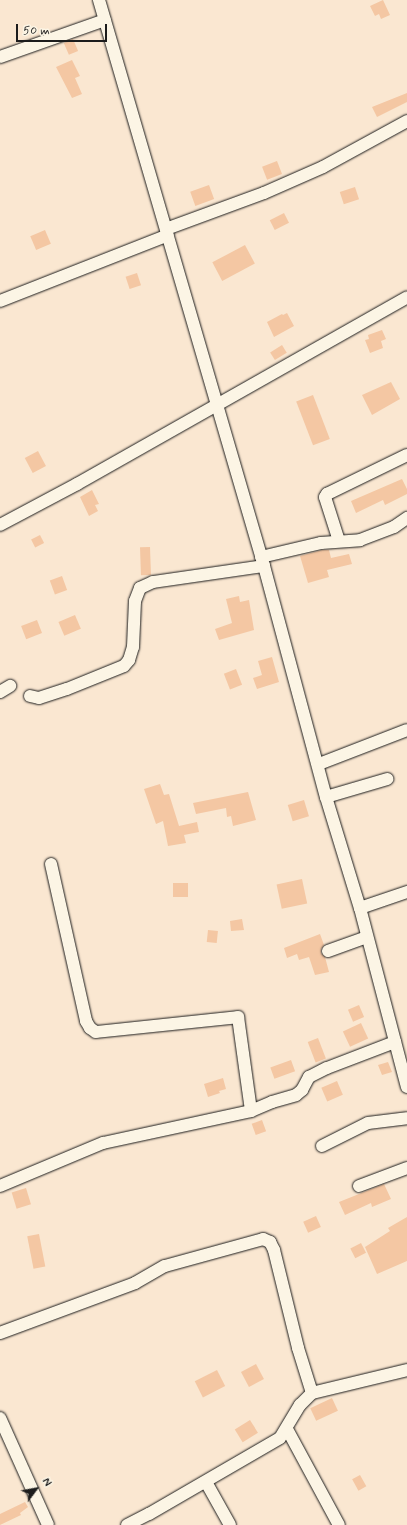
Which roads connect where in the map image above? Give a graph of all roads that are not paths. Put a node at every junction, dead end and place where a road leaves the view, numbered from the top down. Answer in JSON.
{"nodes":[{"id":1,"x":99,"y":0,"type":"edge"},
{"id":2,"x":105,"y":20,"type":"junction"},
{"id":3,"x":0,"y":57,"type":"edge"},
{"id":4,"x":407,"y":121,"type":"edge"},
{"id":5,"x":167,"y":232,"type":"junction"},
{"id":6,"x":407,"y":297,"type":"edge"},
{"id":7,"x":0,"y":301,"type":"edge"},
{"id":8,"x":217,"y":405,"type":"junction"},
{"id":9,"x":407,"y":455,"type":"edge"},
{"id":10,"x":407,"y":520,"type":"edge"},
{"id":11,"x":0,"y":525,"type":"edge"},
{"id":12,"x":339,"y":541,"type":"junction"},
{"id":13,"x":263,"y":561,"type":"junction"},
{"id":14,"x":30,"y":696,"type":"dead end"},
{"id":15,"x":407,"y":730,"type":"edge"},
{"id":16,"x":319,"y":764,"type":"junction"},
{"id":17,"x":387,"y":779,"type":"dead end"},
{"id":18,"x":326,"y":797,"type":"junction"},
{"id":19,"x":51,"y":864,"type":"dead end"},
{"id":20,"x":407,"y":892,"type":"edge"},
{"id":21,"x":360,"y":908,"type":"junction"},
{"id":22,"x":367,"y":937,"type":"junction"},
{"id":23,"x":328,"y":951,"type":"dead end"},
{"id":24,"x":395,"y":1042,"type":"junction"},
{"id":25,"x":403,"y":1052,"type":"edge"},
{"id":26,"x":407,"y":1087,"type":"edge"},
{"id":27,"x":251,"y":1111,"type":"junction"},
{"id":28,"x":407,"y":1118,"type":"edge"},
{"id":29,"x":322,"y":1146,"type":"dead end"},
{"id":30,"x":407,"y":1168,"type":"edge"},
{"id":31,"x":0,"y":1186,"type":"edge"},
{"id":32,"x":359,"y":1186,"type":"dead end"},
{"id":33,"x":0,"y":1333,"type":"edge"},
{"id":34,"x":407,"y":1370,"type":"edge"},
{"id":35,"x":312,"y":1393,"type":"junction"},
{"id":36,"x":0,"y":1418,"type":"edge"},
{"id":37,"x":287,"y":1429,"type":"junction"},
{"id":38,"x":206,"y":1482,"type":"junction"},
{"id":39,"x":48,"y":1525,"type":"edge"},
{"id":40,"x":127,"y":1525,"type":"edge"},
{"id":41,"x":230,"y":1525,"type":"edge"},
{"id":42,"x":339,"y":1525,"type":"edge"}],
"edges":[{"from":1,"to":2,"type":"street"},
{"from":2,"to":3,"type":"street"},
{"from":2,"to":5,"type":"street"},
{"from":4,"to":5,"type":"street"},
{"from":5,"to":7,"type":"street"},
{"from":5,"to":8,"type":"street"},
{"from":6,"to":8,"type":"street"},
{"from":8,"to":11,"type":"street"},
{"from":8,"to":13,"type":"street"},
{"from":9,"to":12,"type":"street"},
{"from":10,"to":12,"type":"street"},
{"from":12,"to":13,"type":"street"},
{"from":13,"to":14,"type":"street"},
{"from":13,"to":16,"type":"street"},
{"from":15,"to":16,"type":"street"},
{"from":16,"to":18,"type":"street"},
{"from":17,"to":18,"type":"street"},
{"from":18,"to":21,"type":"street"},
{"from":19,"to":27,"type":"street"},
{"from":20,"to":21,"type":"street"},
{"from":21,"to":22,"type":"street"},
{"from":22,"to":23,"type":"street"},
{"from":22,"to":24,"type":"street"},
{"from":24,"to":25,"type":"street"},
{"from":24,"to":27,"type":"street"},
{"from":25,"to":26,"type":"street"},
{"from":27,"to":31,"type":"street"},
{"from":28,"to":29,"type":"street"},
{"from":30,"to":32,"type":"street"},
{"from":33,"to":35,"type":"street"},
{"from":34,"to":35,"type":"street"},
{"from":35,"to":37,"type":"street"},
{"from":36,"to":39,"type":"street"},
{"from":37,"to":38,"type":"street"},
{"from":37,"to":42,"type":"street"},
{"from":38,"to":40,"type":"street"},
{"from":38,"to":41,"type":"street"}]}
